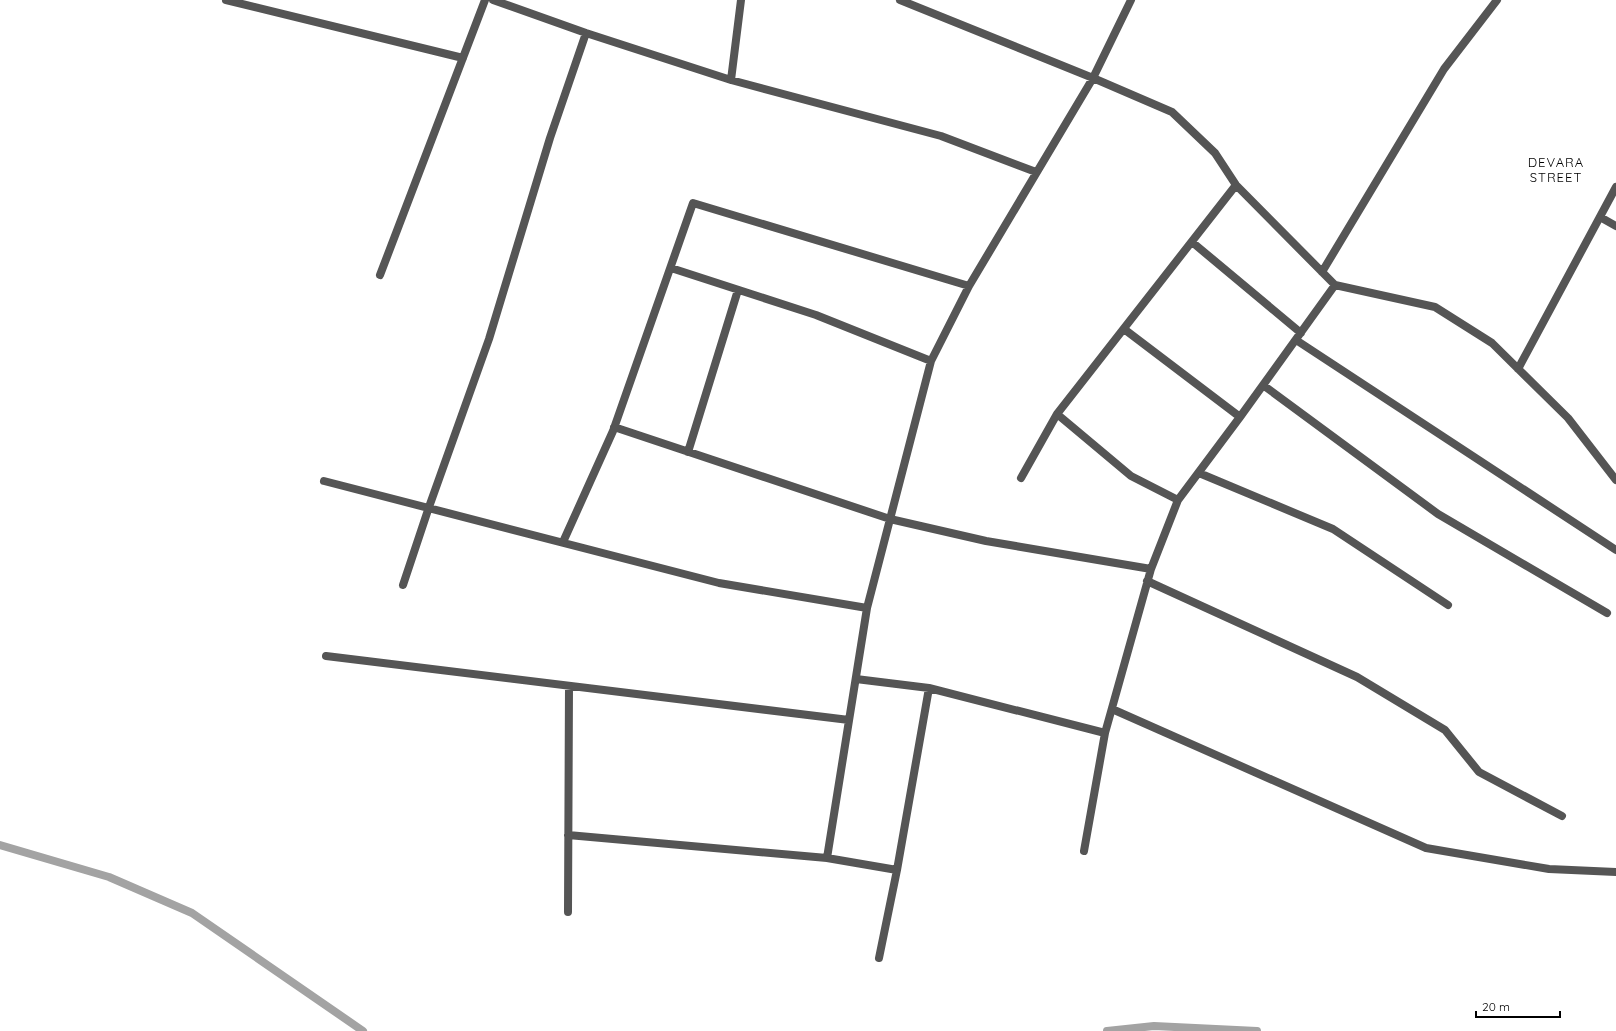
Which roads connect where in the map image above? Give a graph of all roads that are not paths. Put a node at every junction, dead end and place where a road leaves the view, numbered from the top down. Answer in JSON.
{"nodes":[{"id":1,"x":226,"y":0,"type":"edge"},
{"id":2,"x":485,"y":0,"type":"edge"},
{"id":3,"x":493,"y":0,"type":"edge"},
{"id":4,"x":741,"y":0,"type":"edge"},
{"id":5,"x":900,"y":0,"type":"edge"},
{"id":6,"x":1131,"y":0,"type":"edge"},
{"id":7,"x":1497,"y":0,"type":"edge"},
{"id":8,"x":586,"y":33,"type":"junction"},
{"id":9,"x":464,"y":58,"type":"junction"},
{"id":10,"x":1093,"y":78,"type":"junction"},
{"id":11,"x":731,"y":80,"type":"junction"},
{"id":12,"x":1036,"y":172,"type":"junction"},
{"id":13,"x":1236,"y":186,"type":"junction"},
{"id":14,"x":1616,"y":187,"type":"edge"},
{"id":15,"x":1600,"y":217,"type":"junction"},
{"id":16,"x":1616,"y":226,"type":"edge"},
{"id":17,"x":1192,"y":242,"type":"junction"},
{"id":18,"x":671,"y":268,"type":"junction"},
{"id":19,"x":1322,"y":272,"type":"junction"},
{"id":20,"x":380,"y":275,"type":"dead end"},
{"id":21,"x":1334,"y":285,"type":"junction"},
{"id":22,"x":969,"y":286,"type":"junction"},
{"id":23,"x":738,"y":290,"type":"junction"},
{"id":24,"x":1124,"y":329,"type":"junction"},
{"id":25,"x":1298,"y":336,"type":"junction"},
{"id":26,"x":931,"y":361,"type":"junction"},
{"id":27,"x":1518,"y":369,"type":"junction"},
{"id":28,"x":1263,"y":386,"type":"junction"},
{"id":29,"x":1057,"y":414,"type":"junction"},
{"id":30,"x":1240,"y":417,"type":"junction"},
{"id":31,"x":614,"y":427,"type":"junction"},
{"id":32,"x":688,"y":452,"type":"junction"},
{"id":33,"x":1198,"y":473,"type":"junction"},
{"id":34,"x":1021,"y":478,"type":"dead end"},
{"id":35,"x":1616,"y":480,"type":"edge"},
{"id":36,"x":324,"y":481,"type":"dead end"},
{"id":37,"x":1178,"y":500,"type":"junction"},
{"id":38,"x":429,"y":507,"type":"junction"},
{"id":39,"x":890,"y":519,"type":"junction"},
{"id":40,"x":563,"y":542,"type":"junction"},
{"id":41,"x":1616,"y":550,"type":"edge"},
{"id":42,"x":1151,"y":569,"type":"junction"},
{"id":43,"x":1147,"y":581,"type":"junction"},
{"id":44,"x":403,"y":585,"type":"dead end"},
{"id":45,"x":1448,"y":605,"type":"dead end"},
{"id":46,"x":868,"y":608,"type":"junction"},
{"id":47,"x":1607,"y":613,"type":"dead end"},
{"id":48,"x":326,"y":656,"type":"dead end"},
{"id":49,"x":856,"y":679,"type":"junction"},
{"id":50,"x":569,"y":686,"type":"junction"},
{"id":51,"x":929,"y":688,"type":"junction"},
{"id":52,"x":1112,"y":709,"type":"junction"},
{"id":53,"x":849,"y":720,"type":"junction"},
{"id":54,"x":1105,"y":733,"type":"junction"},
{"id":55,"x":1562,"y":816,"type":"dead end"},
{"id":56,"x":568,"y":835,"type":"junction"},
{"id":57,"x":1084,"y":851,"type":"dead end"},
{"id":58,"x":827,"y":858,"type":"junction"},
{"id":59,"x":897,"y":870,"type":"junction"},
{"id":60,"x":1616,"y":872,"type":"edge"},
{"id":61,"x":568,"y":912,"type":"dead end"},
{"id":62,"x":879,"y":958,"type":"dead end"}],
"edges":[{"from":1,"to":9,"type":"street"},
{"from":2,"to":9,"type":"street"},
{"from":3,"to":8,"type":"street"},
{"from":4,"to":11,"type":"street"},
{"from":5,"to":10,"type":"street"},
{"from":6,"to":10,"type":"street"},
{"from":7,"to":19,"type":"street"},
{"from":8,"to":11,"type":"street"},
{"from":8,"to":38,"type":"street"},
{"from":9,"to":20,"type":"street"},
{"from":10,"to":12,"type":"street"},
{"from":10,"to":13,"type":"street"},
{"from":11,"to":12,"type":"street"},
{"from":12,"to":22,"type":"street"},
{"from":13,"to":17,"type":"street"},
{"from":13,"to":19,"type":"street"},
{"from":14,"to":15,"type":"street"},
{"from":15,"to":16,"type":"street"},
{"from":15,"to":27,"type":"street"},
{"from":17,"to":24,"type":"street"},
{"from":17,"to":25,"type":"street"},
{"from":18,"to":22,"type":"street"},
{"from":18,"to":23,"type":"street"},
{"from":18,"to":31,"type":"street"},
{"from":19,"to":21,"type":"street"},
{"from":21,"to":25,"type":"street"},
{"from":21,"to":27,"type":"street"},
{"from":22,"to":26,"type":"street"},
{"from":23,"to":26,"type":"street"},
{"from":23,"to":32,"type":"street"},
{"from":24,"to":29,"type":"street"},
{"from":24,"to":30,"type":"street"},
{"from":25,"to":28,"type":"street"},
{"from":25,"to":41,"type":"street"},
{"from":26,"to":39,"type":"street"},
{"from":27,"to":35,"type":"street"},
{"from":28,"to":30,"type":"street"},
{"from":28,"to":47,"type":"street"},
{"from":29,"to":34,"type":"street"},
{"from":29,"to":37,"type":"street"},
{"from":30,"to":33,"type":"street"},
{"from":31,"to":32,"type":"street"},
{"from":31,"to":40,"type":"street"},
{"from":32,"to":39,"type":"street"},
{"from":33,"to":37,"type":"street"},
{"from":33,"to":45,"type":"street"},
{"from":36,"to":38,"type":"street"},
{"from":37,"to":42,"type":"street"},
{"from":38,"to":40,"type":"street"},
{"from":38,"to":44,"type":"street"},
{"from":39,"to":42,"type":"street"},
{"from":39,"to":46,"type":"street"},
{"from":40,"to":46,"type":"street"},
{"from":42,"to":43,"type":"street"},
{"from":43,"to":52,"type":"street"},
{"from":43,"to":55,"type":"street"},
{"from":46,"to":49,"type":"street"},
{"from":48,"to":50,"type":"street"},
{"from":49,"to":51,"type":"street"},
{"from":49,"to":53,"type":"street"},
{"from":50,"to":53,"type":"street"},
{"from":50,"to":56,"type":"street"},
{"from":51,"to":54,"type":"street"},
{"from":51,"to":59,"type":"street"},
{"from":52,"to":54,"type":"street"},
{"from":52,"to":60,"type":"street"},
{"from":53,"to":58,"type":"street"},
{"from":54,"to":57,"type":"street"},
{"from":56,"to":58,"type":"street"},
{"from":56,"to":61,"type":"street"},
{"from":58,"to":59,"type":"street"},
{"from":59,"to":62,"type":"street"}]}
